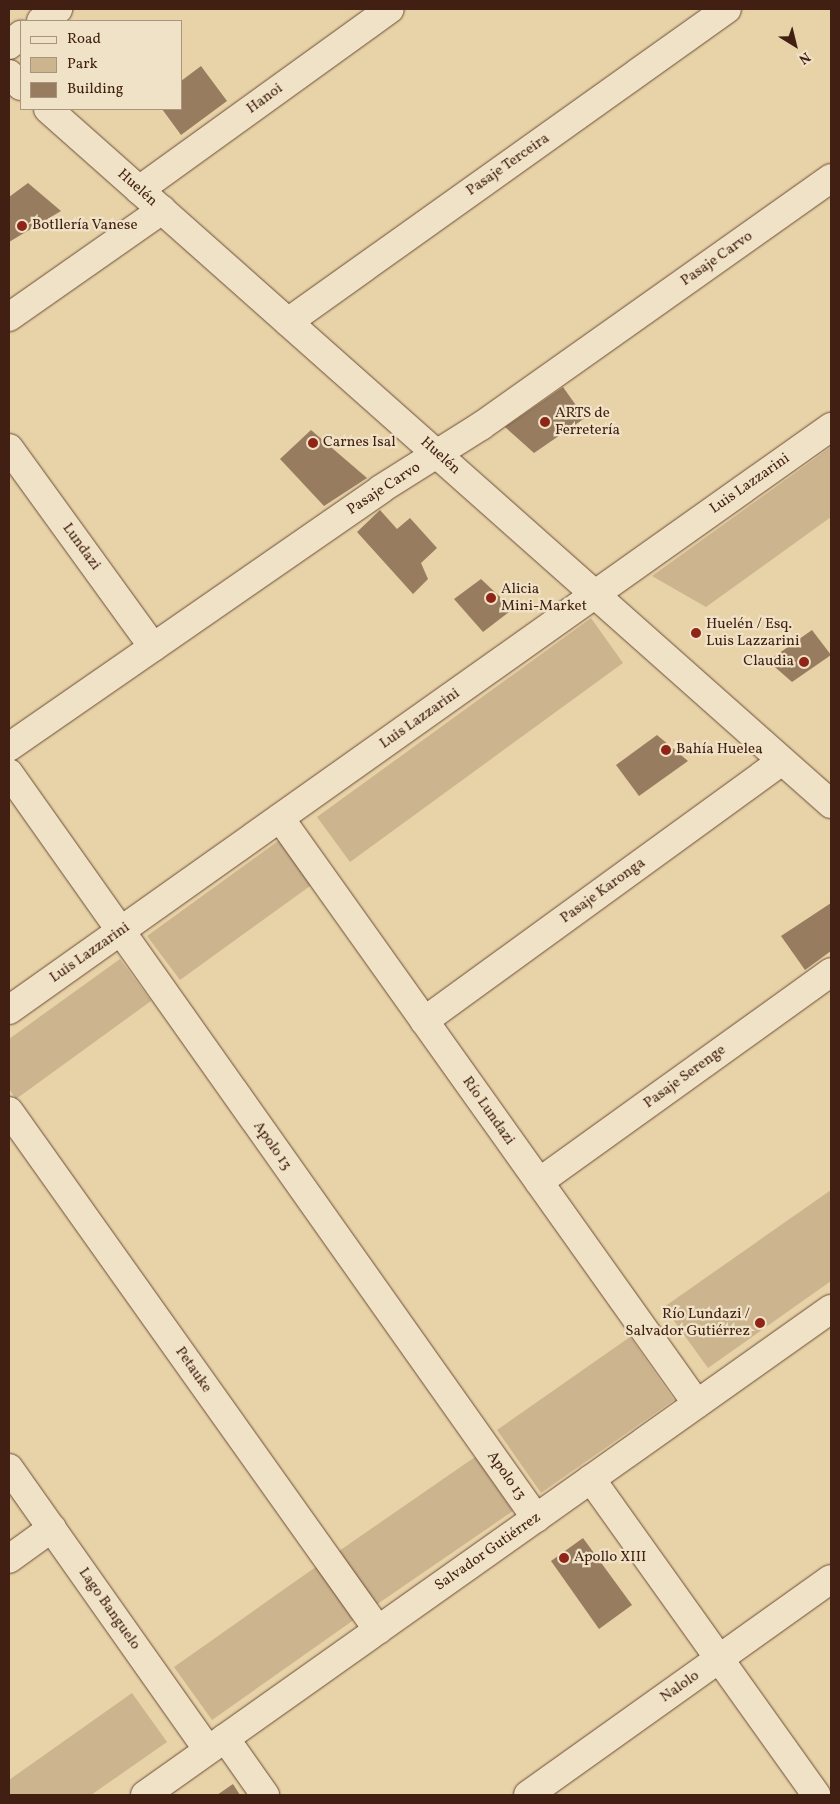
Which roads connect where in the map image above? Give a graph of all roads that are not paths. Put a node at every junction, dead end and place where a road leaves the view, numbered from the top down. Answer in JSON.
{"nodes":[{"id":1,"x":58,"y":9,"type":"edge"},
{"id":2,"x":390,"y":9,"type":"edge"},
{"id":3,"x":728,"y":9,"type":"edge"},
{"id":4,"x":42,"y":20,"type":"edge"},
{"id":5,"x":20,"y":37,"type":"edge"},
{"id":6,"x":9,"y":44,"type":"edge"},
{"id":7,"x":49,"y":110,"type":"edge"},
{"id":8,"x":831,"y":178,"type":"edge"},
{"id":9,"x":139,"y":190,"type":"junction"},
{"id":10,"x":162,"y":210,"type":"junction"},
{"id":11,"x":9,"y":317,"type":"edge"},
{"id":12,"x":288,"y":322,"type":"junction"},
{"id":13,"x":831,"y":427,"type":"edge"},
{"id":14,"x":9,"y":448,"type":"edge"},
{"id":15,"x":437,"y":454,"type":"junction"},
{"id":16,"x":596,"y":595,"type":"junction"},
{"id":17,"x":153,"y":647,"type":"junction"},
{"id":18,"x":9,"y":747,"type":"edge"},
{"id":19,"x":782,"y":761,"type":"junction"},
{"id":20,"x":9,"y":773,"type":"edge"},
{"id":21,"x":831,"y":804,"type":"edge"},
{"id":22,"x":280,"y":818,"type":"junction"},
{"id":23,"x":120,"y":931,"type":"junction"},
{"id":24,"x":831,"y":972,"type":"edge"},
{"id":25,"x":9,"y":1010,"type":"edge"},
{"id":26,"x":424,"y":1021,"type":"junction"},
{"id":27,"x":9,"y":1111,"type":"edge"},
{"id":28,"x":539,"y":1182,"type":"junction"},
{"id":29,"x":831,"y":1309,"type":"edge"},
{"id":30,"x":697,"y":1404,"type":"junction"},
{"id":31,"x":9,"y":1468,"type":"edge"},
{"id":32,"x":592,"y":1479,"type":"junction"},
{"id":33,"x":536,"y":1518,"type":"junction"},
{"id":34,"x":52,"y":1528,"type":"junction"},
{"id":35,"x":9,"y":1559,"type":"edge"},
{"id":36,"x":831,"y":1580,"type":"edge"},
{"id":37,"x":378,"y":1630,"type":"junction"},
{"id":38,"x":719,"y":1659,"type":"junction"},
{"id":39,"x":217,"y":1744,"type":"junction"},
{"id":40,"x":144,"y":1795,"type":"edge"},
{"id":41,"x":265,"y":1795,"type":"edge"},
{"id":42,"x":528,"y":1795,"type":"edge"},
{"id":43,"x":816,"y":1795,"type":"edge"}],
"edges":[{"from":1,"to":4,"type":"street"},
{"from":2,"to":9,"type":"street","name":"Hanoi"},
{"from":3,"to":12,"type":"street","name":"Pasaje Terceira"},
{"from":5,"to":6,"type":"street"},
{"from":7,"to":9,"type":"street","name":"Huelén"},
{"from":8,"to":15,"type":"street","name":"Pasaje Carvo"},
{"from":9,"to":10,"type":"street","name":"Huelén"},
{"from":10,"to":11,"type":"street"},
{"from":10,"to":12,"type":"street","name":"Huelén"},
{"from":12,"to":15,"type":"street","name":"Huelén"},
{"from":13,"to":16,"type":"street","name":"Luis Lazzarini"},
{"from":14,"to":17,"type":"street","name":"Lundazi"},
{"from":15,"to":16,"type":"street","name":"Huelén"},
{"from":15,"to":17,"type":"street","name":"Pasaje Carvo"},
{"from":16,"to":19,"type":"street","name":"Huelén"},
{"from":16,"to":22,"type":"street","name":"Luis Lazzarini"},
{"from":17,"to":18,"type":"street","name":"Pasaje Carvo"},
{"from":19,"to":21,"type":"street","name":"Huelén"},
{"from":19,"to":26,"type":"street","name":"Pasaje Karonga"},
{"from":20,"to":23,"type":"street","name":"Apolo 13"},
{"from":22,"to":23,"type":"street","name":"Luis Lazzarini"},
{"from":22,"to":26,"type":"street","name":"Río Lundazi"},
{"from":23,"to":25,"type":"street","name":"Luis Lazzarini"},
{"from":23,"to":33,"type":"street","name":"Apolo 13"},
{"from":24,"to":28,"type":"street","name":"Pasaje Serenge"},
{"from":26,"to":28,"type":"street","name":"Río Lundazi"},
{"from":27,"to":37,"type":"street","name":"Petauke"},
{"from":28,"to":30,"type":"street","name":"Río Lundazi"},
{"from":29,"to":30,"type":"street","name":"Salvador Gutiérrez"},
{"from":30,"to":32,"type":"street","name":"Salvador Gutiérrez"},
{"from":31,"to":34,"type":"street","name":"Lago Banguelo"},
{"from":32,"to":33,"type":"street","name":"Salvador Gutiérrez"},
{"from":32,"to":38,"type":"street"},
{"from":33,"to":37,"type":"street","name":"Salvador Gutiérrez"},
{"from":34,"to":35,"type":"street"},
{"from":34,"to":39,"type":"street","name":"Lago Banguelo"},
{"from":36,"to":38,"type":"street","name":"Nalolo"},
{"from":37,"to":39,"type":"street","name":"Salvador Gutiérrez"},
{"from":38,"to":42,"type":"street","name":"Nalolo"},
{"from":38,"to":43,"type":"street"},
{"from":39,"to":40,"type":"street","name":"Salvador Gutiérrez"},
{"from":39,"to":41,"type":"street","name":"Lago Banguelo"}]}
